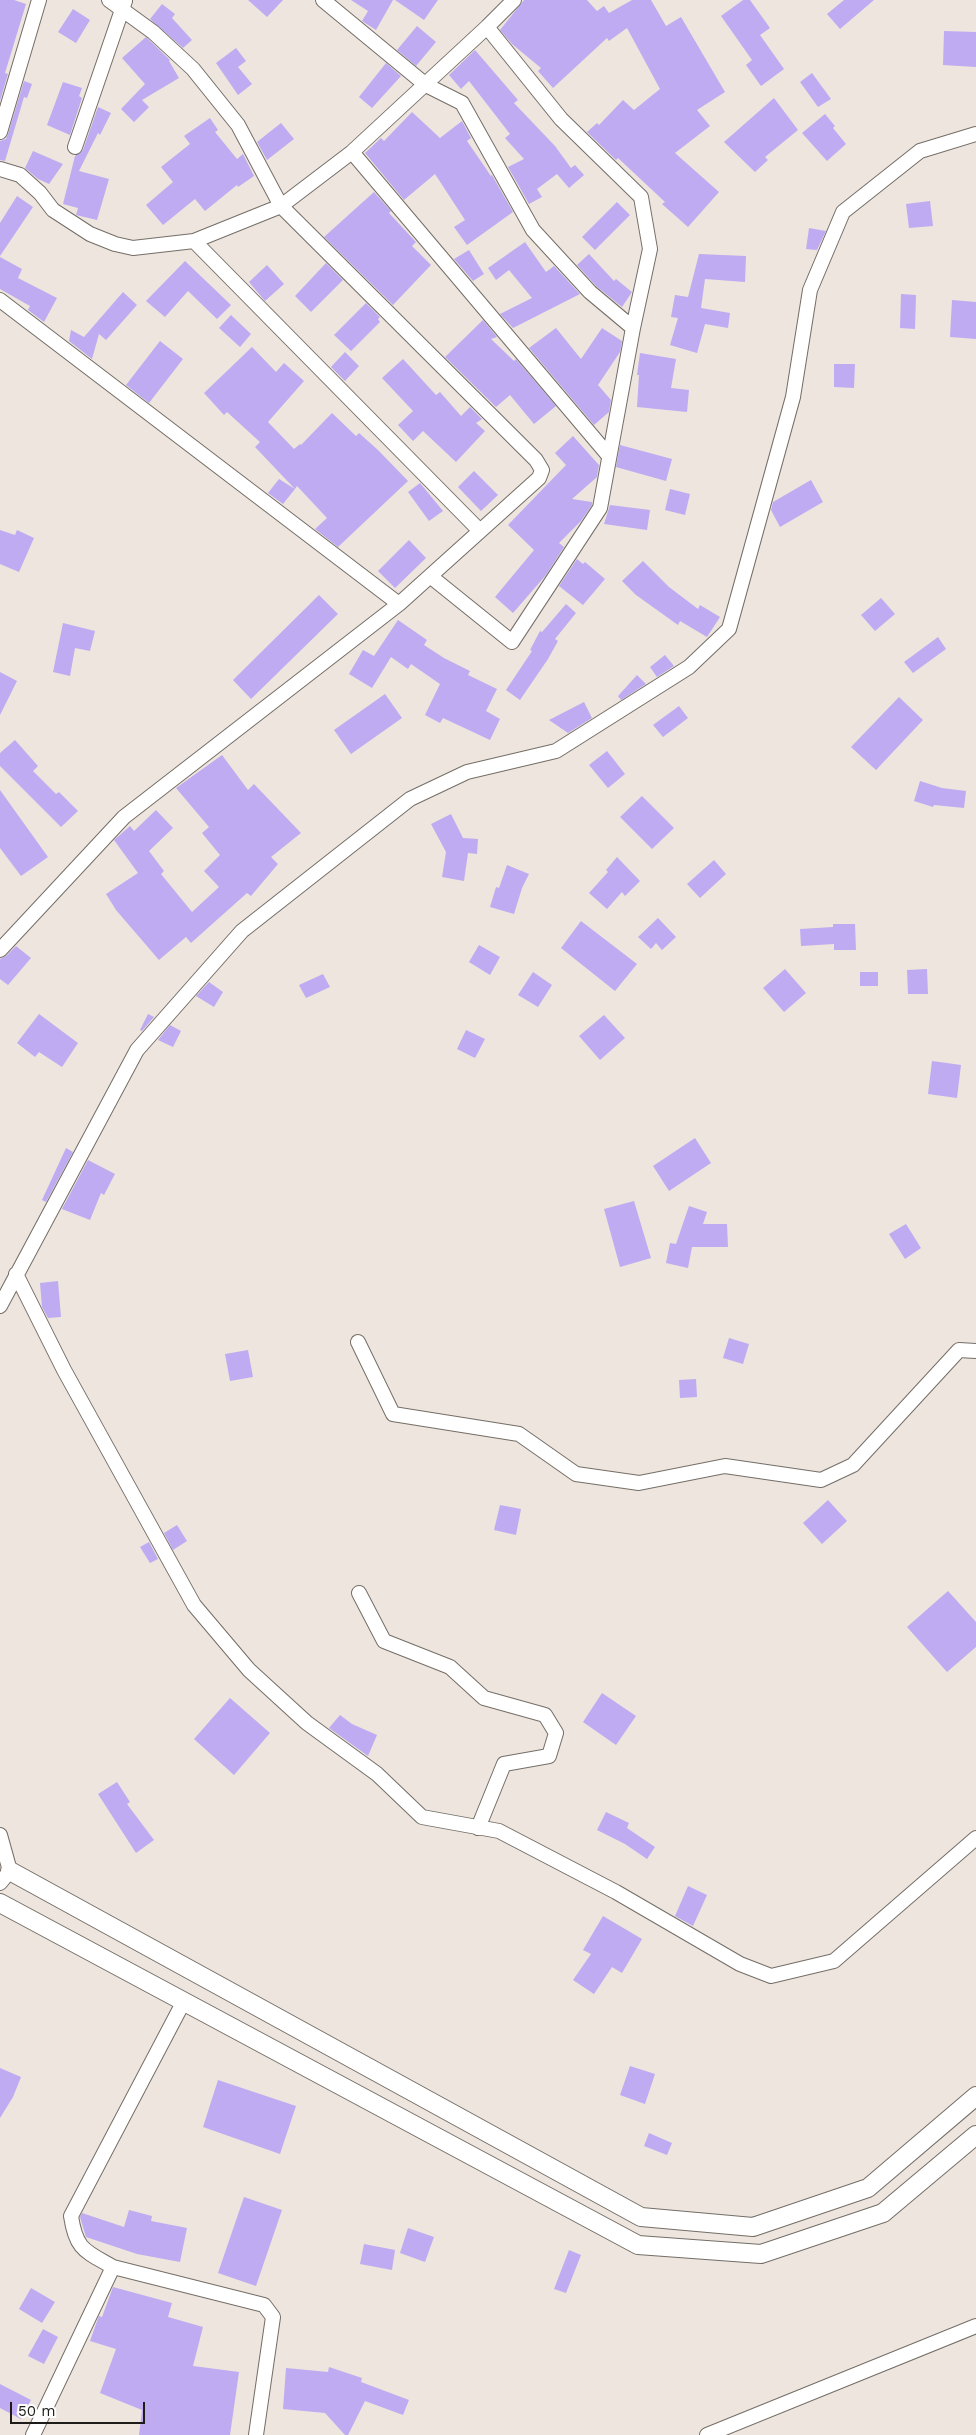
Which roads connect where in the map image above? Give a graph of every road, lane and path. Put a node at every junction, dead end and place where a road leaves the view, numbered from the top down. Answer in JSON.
{"nodes":[{"id":1,"x":39,"y":0,"type":"edge"},
{"id":2,"x":109,"y":0,"type":"edge"},
{"id":3,"x":322,"y":0,"type":"edge"},
{"id":4,"x":514,"y":0,"type":"edge"},
{"id":5,"x":124,"y":4,"type":"edge"},
{"id":6,"x":487,"y":27,"type":"junction"},
{"id":7,"x":426,"y":85,"type":"junction"},
{"id":8,"x":0,"y":132,"type":"edge"},
{"id":9,"x":976,"y":134,"type":"edge"},
{"id":10,"x":75,"y":147,"type":"dead end"},
{"id":11,"x":352,"y":152,"type":"junction"},
{"id":12,"x":0,"y":169,"type":"edge"},
{"id":13,"x":281,"y":206,"type":"junction"},
{"id":14,"x":194,"y":242,"type":"junction"},
{"id":15,"x":0,"y":300,"type":"edge"},
{"id":16,"x":633,"y":328,"type":"junction"},
{"id":17,"x":609,"y":456,"type":"junction"},
{"id":18,"x":480,"y":531,"type":"junction"},
{"id":19,"x":430,"y":576,"type":"junction"},
{"id":20,"x":399,"y":604,"type":"junction"},
{"id":21,"x":0,"y":950,"type":"edge"},
{"id":22,"x":16,"y":1274,"type":"junction"},
{"id":23,"x":0,"y":1306,"type":"edge"},
{"id":24,"x":358,"y":1342,"type":"dead end"},
{"id":25,"x":976,"y":1351,"type":"edge"},
{"id":26,"x":359,"y":1593,"type":"dead end"},
{"id":27,"x":478,"y":1828,"type":"junction"},
{"id":28,"x":0,"y":1835,"type":"edge"},
{"id":29,"x":976,"y":1838,"type":"edge"},
{"id":30,"x":5,"y":1877,"type":"edge"},
{"id":31,"x":0,"y":1903,"type":"edge"},
{"id":32,"x":184,"y":2001,"type":"junction"},
{"id":33,"x":976,"y":2096,"type":"edge"},
{"id":34,"x":976,"y":2135,"type":"edge"},
{"id":35,"x":114,"y":2267,"type":"junction"},
{"id":36,"x":976,"y":2326,"type":"edge"},
{"id":37,"x":33,"y":2435,"type":"edge"},
{"id":38,"x":256,"y":2435,"type":"edge"},
{"id":39,"x":708,"y":2435,"type":"edge"}],
"edges":[{"from":1,"to":8,"type":"street"},
{"from":2,"to":5,"type":"street"},
{"from":3,"to":7,"type":"street"},
{"from":4,"to":6,"type":"street"},
{"from":5,"to":10,"type":"street"},
{"from":5,"to":13,"type":"street"},
{"from":6,"to":7,"type":"street"},
{"from":6,"to":16,"type":"street"},
{"from":7,"to":11,"type":"street"},
{"from":7,"to":16,"type":"street"},
{"from":9,"to":22,"type":"street"},
{"from":11,"to":13,"type":"street"},
{"from":11,"to":17,"type":"street"},
{"from":12,"to":14,"type":"street"},
{"from":13,"to":14,"type":"street"},
{"from":13,"to":18,"type":"street"},
{"from":14,"to":18,"type":"street"},
{"from":15,"to":20,"type":"street"},
{"from":16,"to":17,"type":"street"},
{"from":17,"to":19,"type":"street"},
{"from":18,"to":19,"type":"street"},
{"from":19,"to":20,"type":"street"},
{"from":20,"to":21,"type":"street"},
{"from":22,"to":23,"type":"street"},
{"from":22,"to":27,"type":"street"},
{"from":24,"to":25,"type":"street"},
{"from":26,"to":27,"type":"street"},
{"from":27,"to":29,"type":"street"},
{"from":28,"to":30,"type":"street"},
{"from":30,"to":33,"type":"street"},
{"from":31,"to":32,"type":"street"},
{"from":32,"to":34,"type":"street"},
{"from":32,"to":35,"type":"street"},
{"from":35,"to":37,"type":"street"},
{"from":35,"to":38,"type":"street"},
{"from":36,"to":39,"type":"street"}]}
